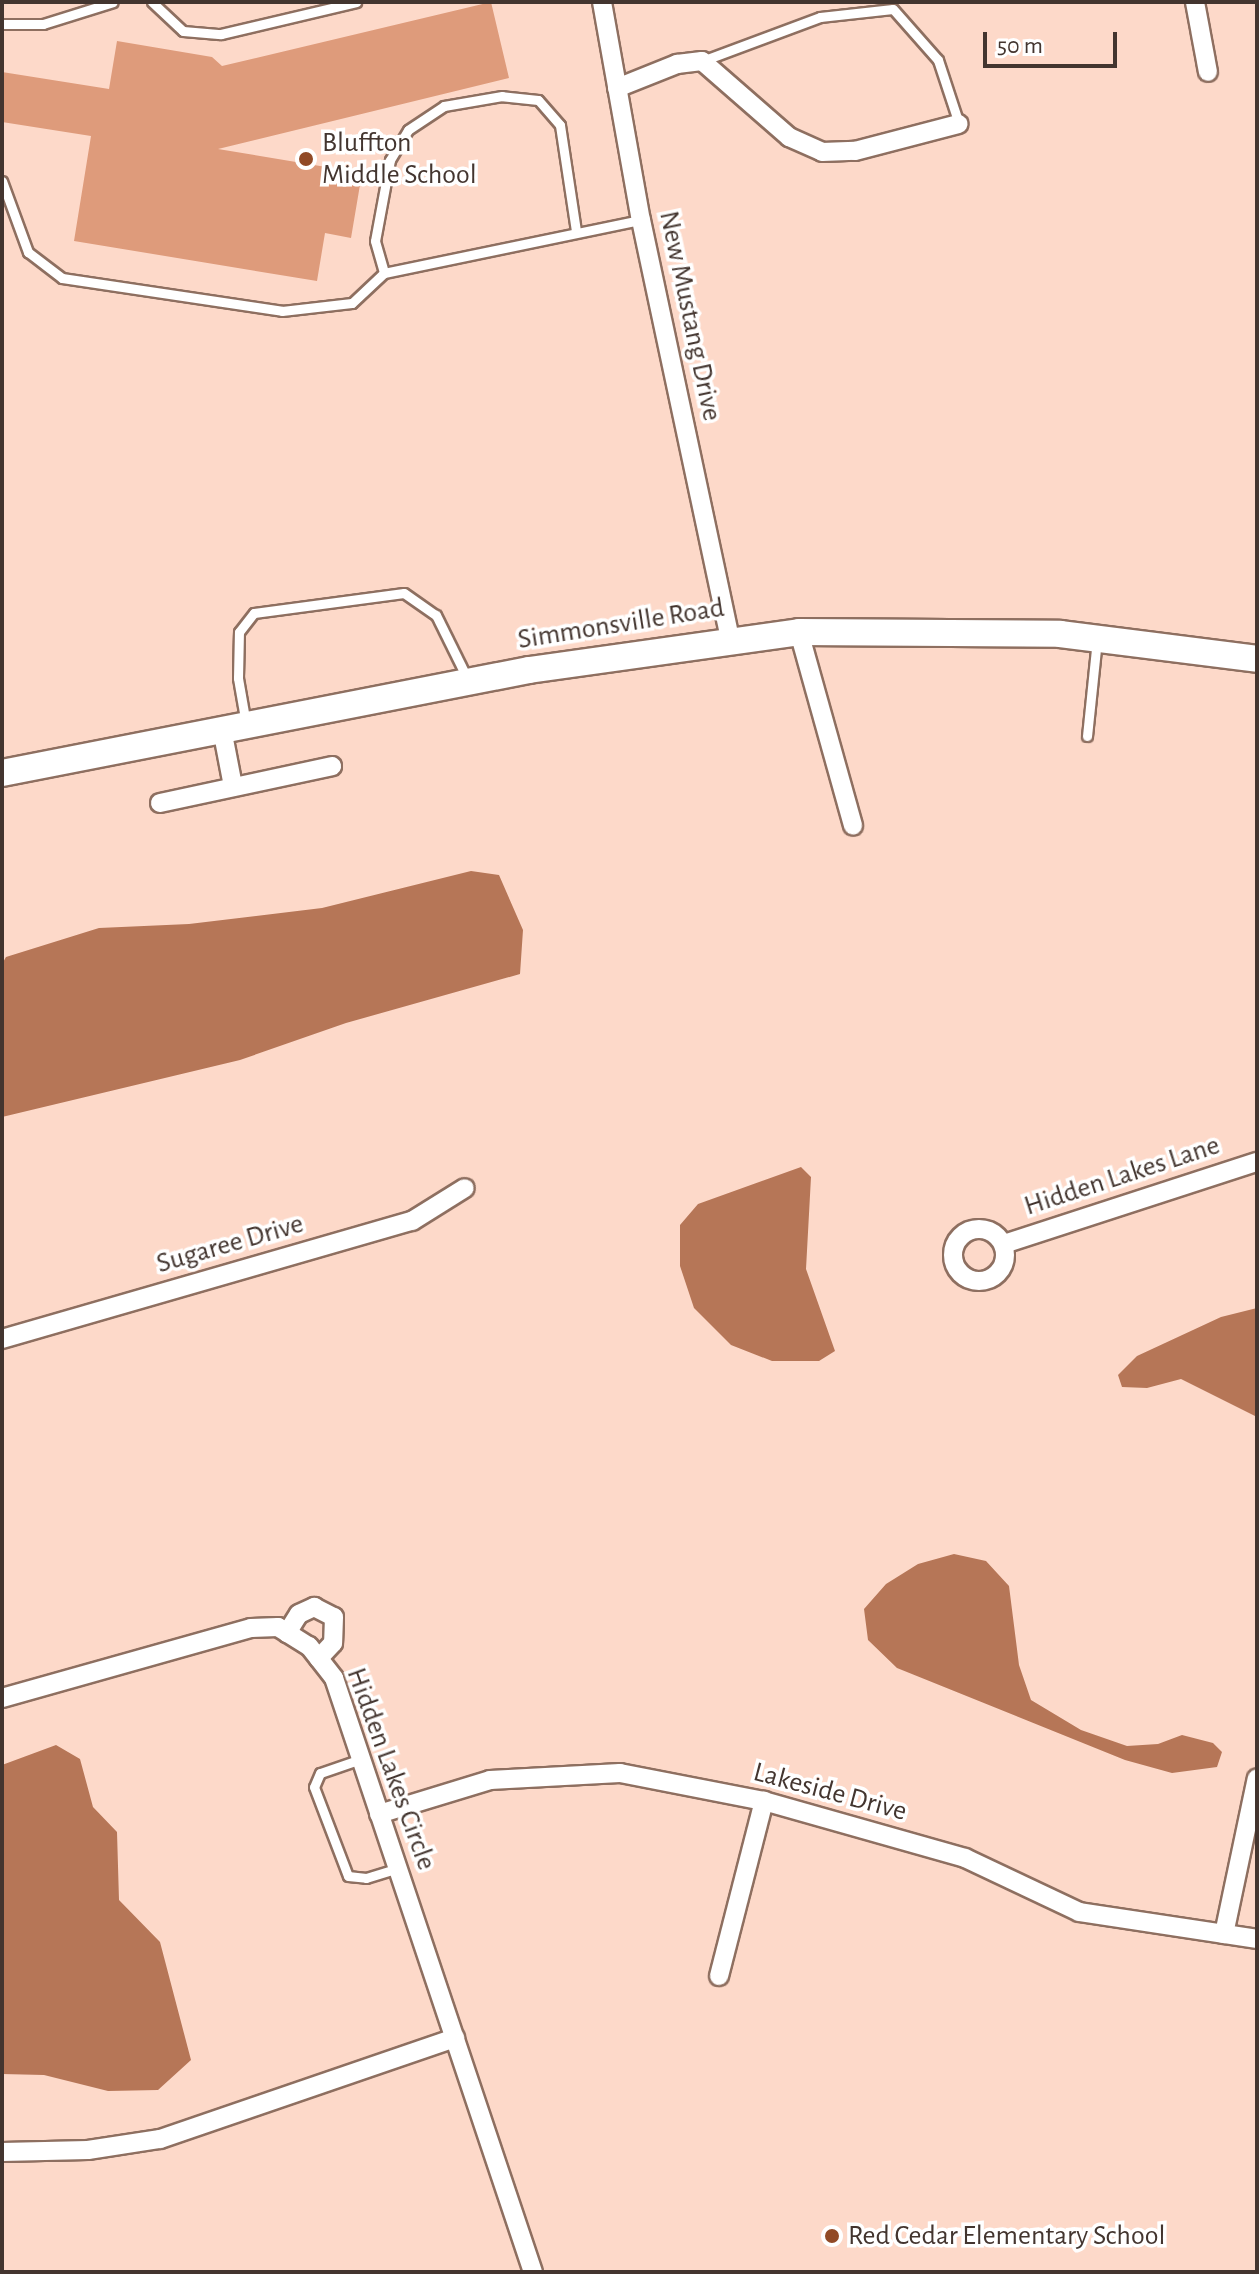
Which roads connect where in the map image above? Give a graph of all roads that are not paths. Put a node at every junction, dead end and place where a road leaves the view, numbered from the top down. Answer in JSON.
{"nodes":[{"id":1,"x":113,"y":2,"type":"edge"},
{"id":2,"x":152,"y":2,"type":"edge"},
{"id":3,"x":356,"y":2,"type":"edge"},
{"id":4,"x":602,"y":2,"type":"edge"},
{"id":5,"x":1195,"y":2,"type":"edge"},
{"id":6,"x":2,"y":24,"type":"edge"},
{"id":7,"x":702,"y":61,"type":"junction"},
{"id":8,"x":1208,"y":72,"type":"dead end"},
{"id":9,"x":617,"y":88,"type":"junction"},
{"id":10,"x":959,"y":124,"type":"joint"},
{"id":11,"x":2,"y":181,"type":"edge"},
{"id":12,"x":641,"y":220,"type":"junction"},
{"id":13,"x":576,"y":231,"type":"junction"},
{"id":14,"x":384,"y":273,"type":"junction"},
{"id":15,"x":799,"y":632,"type":"junction"},
{"id":16,"x":730,"y":639,"type":"junction"},
{"id":17,"x":1097,"y":639,"type":"junction"},
{"id":18,"x":1257,"y":659,"type":"edge"},
{"id":19,"x":468,"y":682,"type":"junction"},
{"id":20,"x":234,"y":727,"type":"junction"},
{"id":21,"x":1087,"y":736,"type":"dead end"},
{"id":22,"x":332,"y":766,"type":"dead end"},
{"id":23,"x":2,"y":773,"type":"edge"},
{"id":24,"x":233,"y":786,"type":"junction"},
{"id":25,"x":160,"y":803,"type":"dead end"},
{"id":26,"x":853,"y":826,"type":"dead end"},
{"id":27,"x":1257,"y":1162,"type":"edge"},
{"id":28,"x":465,"y":1188,"type":"dead end"},
{"id":29,"x":1004,"y":1244,"type":"dead end"},
{"id":30,"x":2,"y":1339,"type":"edge"},
{"id":31,"x":287,"y":1633,"type":"junction"},
{"id":32,"x":319,"y":1658,"type":"junction"},
{"id":33,"x":2,"y":1698,"type":"edge"},
{"id":34,"x":361,"y":1759,"type":"junction"},
{"id":35,"x":1257,"y":1778,"type":"edge"},
{"id":36,"x":764,"y":1801,"type":"junction"},
{"id":37,"x":379,"y":1814,"type":"junction"},
{"id":38,"x":398,"y":1868,"type":"junction"},
{"id":39,"x":1224,"y":1934,"type":"junction"},
{"id":40,"x":1257,"y":1939,"type":"edge"},
{"id":41,"x":719,"y":1976,"type":"dead end"},
{"id":42,"x":455,"y":2038,"type":"junction"},
{"id":43,"x":2,"y":2152,"type":"edge"},
{"id":44,"x":533,"y":2272,"type":"edge"}],
"edges":[{"from":1,"to":6,"type":"lane"},
{"from":2,"to":3,"type":"lane"},
{"from":4,"to":9,"type":"street","name":"New Mustang Drive"},
{"from":5,"to":8,"type":"street"},
{"from":7,"to":9,"type":"street"},
{"from":7,"to":10,"type":"street"},
{"from":7,"to":10,"type":"lane"},
{"from":9,"to":12,"type":"street","name":"New Mustang Drive"},
{"from":11,"to":14,"type":"lane"},
{"from":12,"to":13,"type":"lane"},
{"from":12,"to":16,"type":"street","name":"New Mustang Drive"},
{"from":13,"to":14,"type":"lane"},
{"from":13,"to":14,"type":"lane"},
{"from":15,"to":16,"type":"street","name":"Simmonsville Road"},
{"from":15,"to":17,"type":"street","name":"Simmonsville Road"},
{"from":15,"to":26,"type":"street"},
{"from":16,"to":19,"type":"street","name":"Simmonsville Road"},
{"from":17,"to":18,"type":"street","name":"Simmonsville Road"},
{"from":17,"to":21,"type":"lane"},
{"from":19,"to":20,"type":"street","name":"Simmonsville Road"},
{"from":19,"to":20,"type":"lane"},
{"from":20,"to":23,"type":"street","name":"Simmonsville Road"},
{"from":20,"to":24,"type":"street"},
{"from":22,"to":24,"type":"street"},
{"from":24,"to":25,"type":"street"},
{"from":27,"to":29,"type":"street","name":"Hidden Lakes Lane"},
{"from":28,"to":30,"type":"street","name":"Sugaree Drive"},
{"from":31,"to":32,"type":"street","name":"Hidden Lakes Circle"},
{"from":31,"to":32,"type":"street"},
{"from":31,"to":33,"type":"street"},
{"from":32,"to":34,"type":"street","name":"Hidden Lakes Circle"},
{"from":34,"to":37,"type":"street","name":"Hidden Lakes Circle"},
{"from":34,"to":38,"type":"lane"},
{"from":35,"to":39,"type":"street"},
{"from":36,"to":37,"type":"street","name":"Lakeside Drive"},
{"from":36,"to":39,"type":"street","name":"Lakeside Drive"},
{"from":36,"to":41,"type":"street"},
{"from":37,"to":38,"type":"street","name":"Hidden Lakes Circle"},
{"from":38,"to":42,"type":"street","name":"Hidden Lakes Circle"},
{"from":39,"to":40,"type":"street","name":"Lakeside Drive"},
{"from":42,"to":43,"type":"street"},
{"from":42,"to":44,"type":"street","name":"Hidden Lakes Circle"}]}
